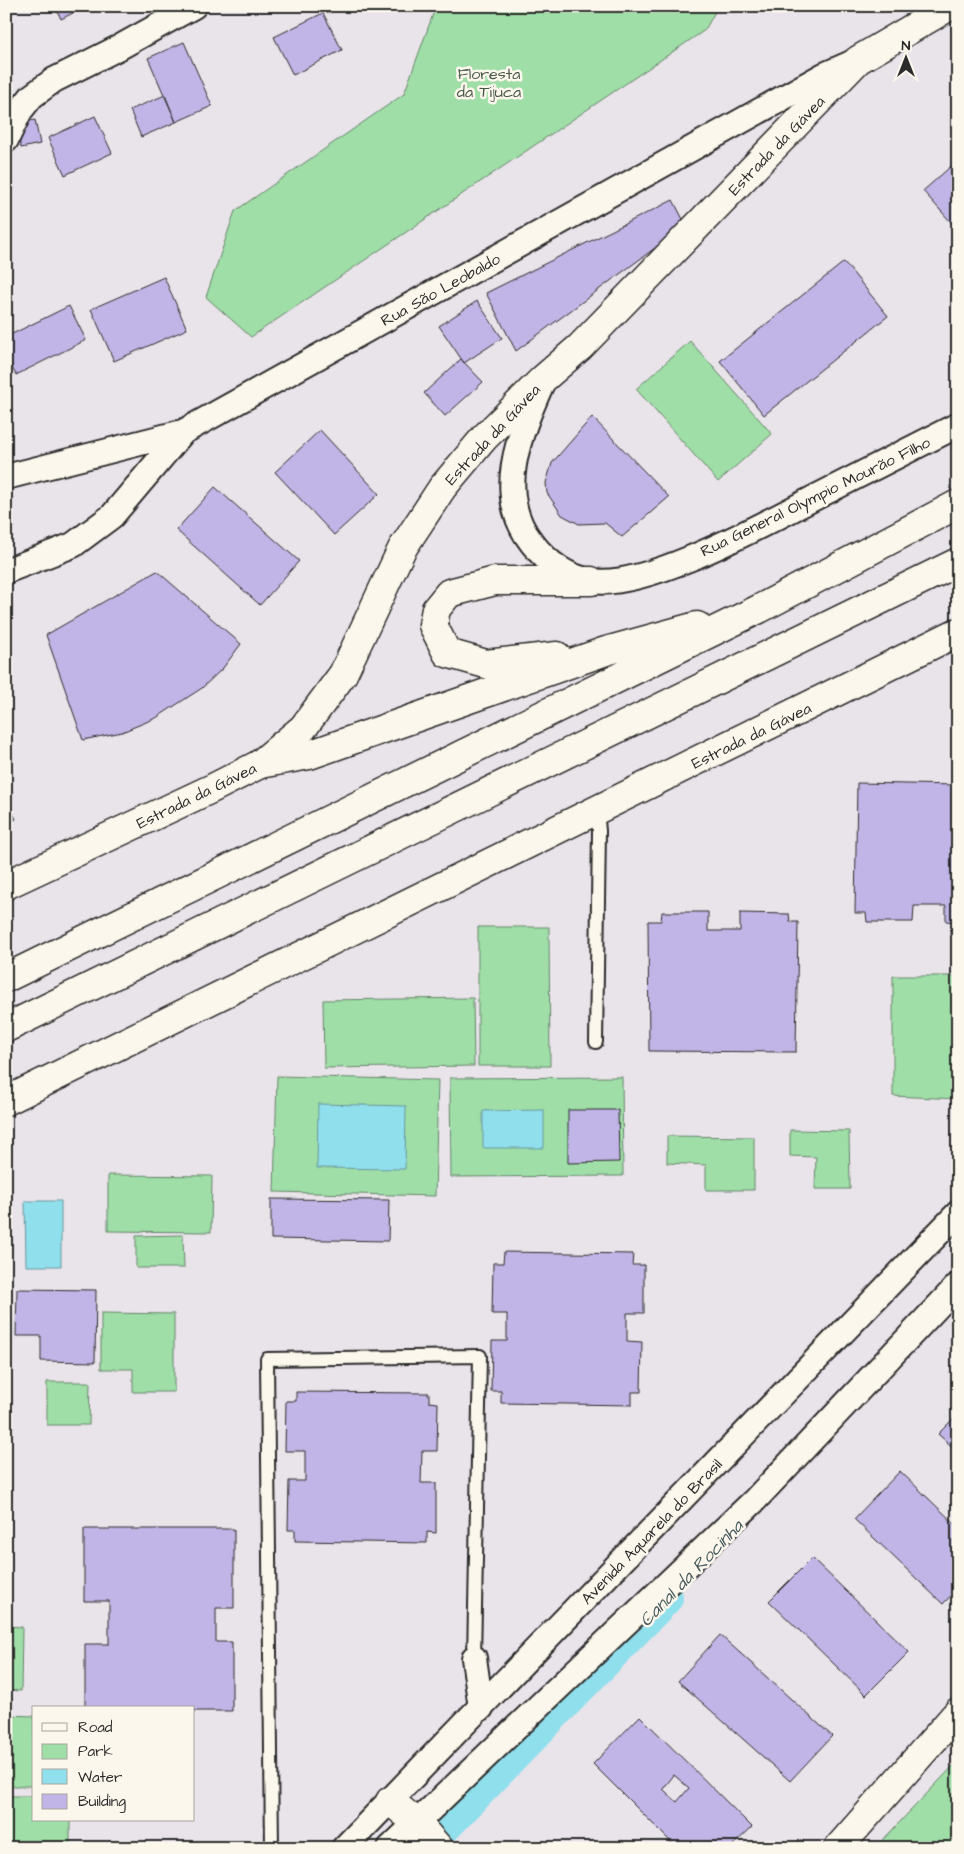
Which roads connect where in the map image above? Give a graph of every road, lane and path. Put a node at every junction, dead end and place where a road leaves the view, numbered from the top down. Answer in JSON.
{"nodes":[{"id":1,"x":194,"y":6,"type":"edge"},
{"id":2,"x":950,"y":6,"type":"edge"},
{"id":3,"x":858,"y":60,"type":"junction"},
{"id":4,"x":6,"y":140,"type":"edge"},
{"id":5,"x":543,"y":379,"type":"junction"},
{"id":6,"x":958,"y":425,"type":"edge"},
{"id":7,"x":183,"y":432,"type":"junction"},
{"id":8,"x":6,"y":477,"type":"edge"},
{"id":9,"x":958,"y":504,"type":"edge"},
{"id":10,"x":958,"y":562,"type":"edge"},
{"id":11,"x":6,"y":570,"type":"edge"},
{"id":12,"x":591,"y":581,"type":"junction"},
{"id":13,"x":759,"y":609,"type":"junction"},
{"id":14,"x":958,"y":632,"type":"edge"},
{"id":15,"x":606,"y":651,"type":"junction"},
{"id":16,"x":260,"y":764,"type":"junction"},
{"id":17,"x":597,"y":810,"type":"junction"},
{"id":18,"x":6,"y":885,"type":"edge"},
{"id":19,"x":6,"y":978,"type":"edge"},
{"id":20,"x":6,"y":1028,"type":"edge"},
{"id":21,"x":596,"y":1042,"type":"dead end"},
{"id":22,"x":6,"y":1100,"type":"edge"},
{"id":23,"x":958,"y":1213,"type":"edge"},
{"id":24,"x":958,"y":1285,"type":"edge"},
{"id":25,"x":474,"y":1658,"type":"joint"},
{"id":26,"x":481,"y":1708,"type":"junction"},
{"id":27,"x":958,"y":1712,"type":"edge"},
{"id":28,"x":390,"y":1801,"type":"junction"},
{"id":29,"x":429,"y":1836,"type":"edge"},
{"id":30,"x":272,"y":1848,"type":"edge"},
{"id":31,"x":344,"y":1848,"type":"edge"},
{"id":32,"x":390,"y":1848,"type":"edge"},
{"id":33,"x":838,"y":1848,"type":"edge"}],
"edges":[{"from":1,"to":4,"type":"street"},
{"from":2,"to":3,"type":"main road","name":"Estrada da Gávea"},
{"from":3,"to":5,"type":"main road","name":"Estrada da Gávea"},
{"from":3,"to":7,"type":"street","name":"Rua São Leobaldo"},
{"from":5,"to":12,"type":"street","name":"Rua General Olympio Mourão Filho"},
{"from":5,"to":16,"type":"main road","name":"Estrada da Gávea"},
{"from":6,"to":12,"type":"street","name":"Rua General Olympio Mourão Filho"},
{"from":7,"to":8,"type":"street","name":"Rua São Leobaldo"},
{"from":7,"to":11,"type":"street"},
{"from":9,"to":13,"type":"main road"},
{"from":10,"to":20,"type":"main road"},
{"from":12,"to":15,"type":"main road"},
{"from":13,"to":15,"type":"main road"},
{"from":13,"to":19,"type":"main road"},
{"from":14,"to":17,"type":"main road","name":"Estrada da Gávea"},
{"from":15,"to":16,"type":"main road"},
{"from":16,"to":18,"type":"main road","name":"Estrada da Gávea"},
{"from":17,"to":21,"type":"lane"},
{"from":17,"to":22,"type":"main road","name":"Estrada da Gávea"},
{"from":23,"to":26,"type":"street","name":"Avenida Aquarela do Brasil"},
{"from":24,"to":29,"type":"street"},
{"from":25,"to":26,"type":"street"},
{"from":25,"to":30,"type":"lane"},
{"from":26,"to":28,"type":"street","name":"Avenida Aquarela do Brasil"},
{"from":27,"to":33,"type":"main road"},
{"from":28,"to":29,"type":"main road"},
{"from":28,"to":31,"type":"street","name":"Avenida Aquarela do Brasil"},
{"from":29,"to":32,"type":"street"}]}
